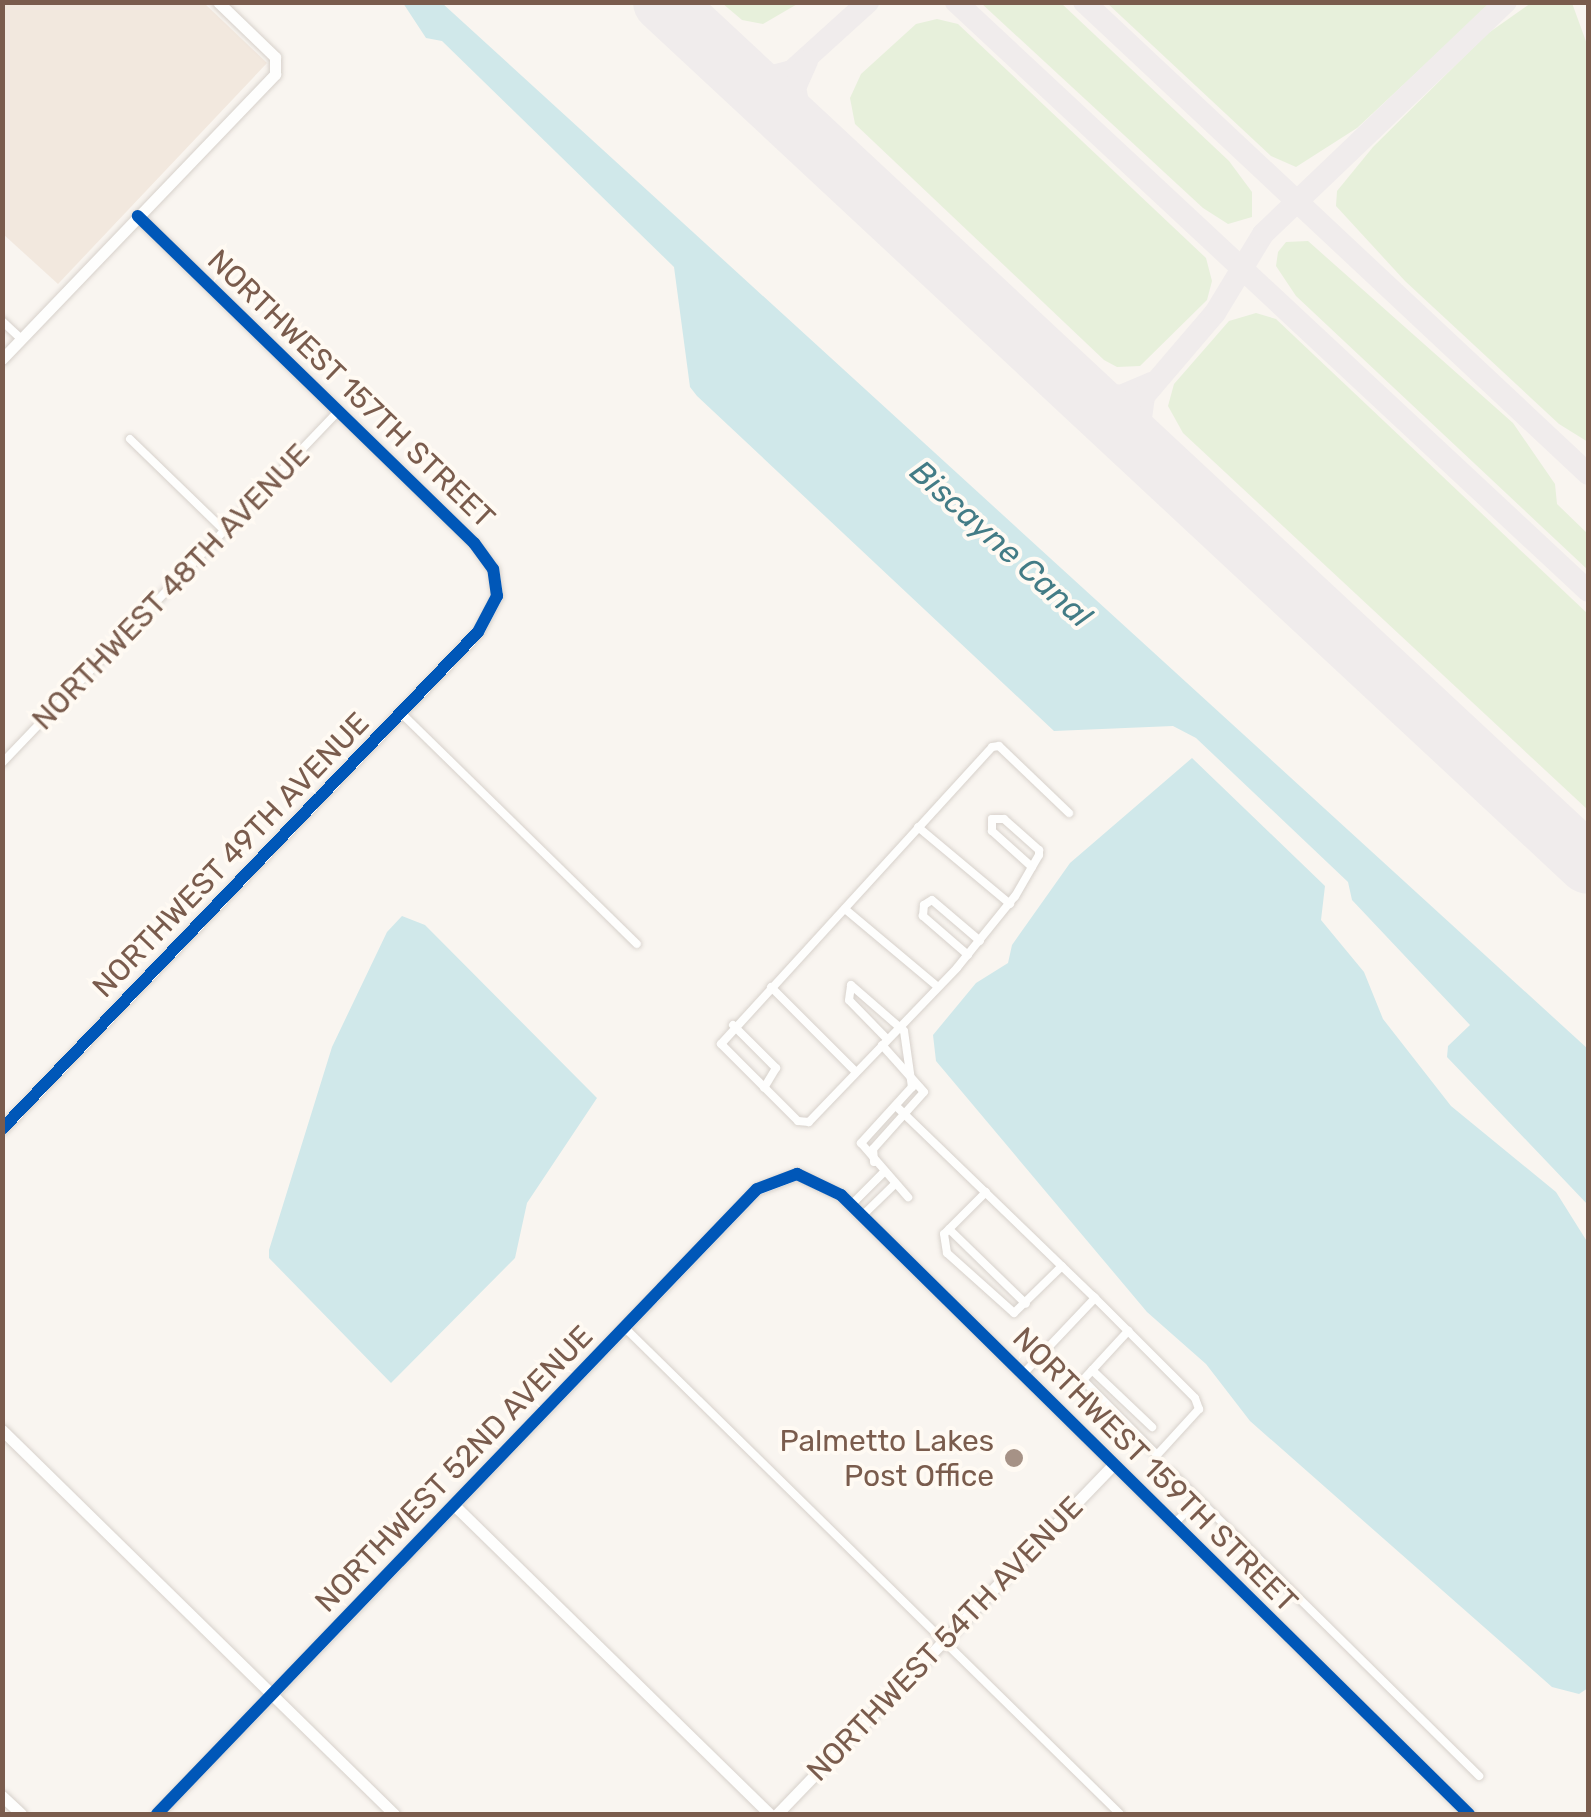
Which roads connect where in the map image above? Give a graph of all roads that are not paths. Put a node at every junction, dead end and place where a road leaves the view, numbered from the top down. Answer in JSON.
{"nodes":[{"id":1,"x":218,"y":2,"type":"edge"},
{"id":2,"x":138,"y":216,"type":"junction"},
{"id":3,"x":2,"y":322,"type":"edge"},
{"id":4,"x":21,"y":340,"type":"junction"},
{"id":5,"x":2,"y":359,"type":"edge"},
{"id":6,"x":339,"y":410,"type":"junction"},
{"id":7,"x":130,"y":439,"type":"dead end"},
{"id":8,"x":225,"y":531,"type":"junction"},
{"id":9,"x":492,"y":612,"type":"joint"},
{"id":10,"x":402,"y":712,"type":"junction"},
{"id":11,"x":2,"y":763,"type":"edge"},
{"id":12,"x":1069,"y":813,"type":"dead end"},
{"id":13,"x":918,"y":827,"type":"junction"},
{"id":14,"x":1032,"y":867,"type":"junction"},
{"id":15,"x":1010,"y":904,"type":"junction"},
{"id":16,"x":845,"y":910,"type":"junction"},
{"id":17,"x":980,"y":941,"type":"junction"},
{"id":18,"x":637,"y":944,"type":"dead end"},
{"id":19,"x":968,"y":955,"type":"junction"},
{"id":20,"x":938,"y":987,"type":"junction"},
{"id":21,"x":770,"y":988,"type":"junction"},
{"id":22,"x":732,"y":1025,"type":"junction"},
{"id":23,"x":901,"y":1026,"type":"junction"},
{"id":24,"x":885,"y":1042,"type":"junction"},
{"id":25,"x":906,"y":1067,"type":"junction"},
{"id":26,"x":856,"y":1072,"type":"junction"},
{"id":27,"x":764,"y":1088,"type":"junction"},
{"id":28,"x":896,"y":1106,"type":"junction"},
{"id":29,"x":905,"y":1115,"type":"junction"},
{"id":30,"x":2,"y":1129,"type":"edge"},
{"id":31,"x":874,"y":1162,"type":"junction"},
{"id":32,"x":883,"y":1173,"type":"junction"},
{"id":33,"x":797,"y":1174,"type":"joint"},
{"id":34,"x":894,"y":1184,"type":"junction"},
{"id":35,"x":986,"y":1192,"type":"junction"},
{"id":36,"x":908,"y":1197,"type":"dead end"},
{"id":37,"x":851,"y":1205,"type":"junction"},
{"id":38,"x":862,"y":1216,"type":"junction"},
{"id":39,"x":949,"y":1229,"type":"junction"},
{"id":40,"x":1062,"y":1266,"type":"junction"},
{"id":41,"x":1095,"y":1298,"type":"junction"},
{"id":42,"x":1026,"y":1304,"type":"junction"},
{"id":43,"x":624,"y":1328,"type":"junction"},
{"id":44,"x":1128,"y":1331,"type":"junction"},
{"id":45,"x":1092,"y":1370,"type":"junction"},
{"id":46,"x":1023,"y":1374,"type":"junction"},
{"id":47,"x":1152,"y":1428,"type":"dead end"},
{"id":48,"x":2,"y":1430,"type":"edge"},
{"id":49,"x":1114,"y":1464,"type":"junction"},
{"id":50,"x":1171,"y":1472,"type":"dead end"},
{"id":51,"x":1198,"y":1500,"type":"junction"},
{"id":52,"x":454,"y":1505,"type":"junction"},
{"id":53,"x":1174,"y":1525,"type":"junction"},
{"id":54,"x":944,"y":1642,"type":"junction"},
{"id":55,"x":272,"y":1694,"type":"junction"},
{"id":56,"x":1479,"y":1776,"type":"dead end"},
{"id":57,"x":2,"y":1796,"type":"edge"},
{"id":58,"x":22,"y":1814,"type":"edge"},
{"id":59,"x":157,"y":1814,"type":"edge"},
{"id":60,"x":394,"y":1814,"type":"edge"},
{"id":61,"x":769,"y":1814,"type":"edge"},
{"id":62,"x":777,"y":1814,"type":"edge"},
{"id":63,"x":1120,"y":1814,"type":"edge"},
{"id":64,"x":1469,"y":1814,"type":"edge"}],
"edges":[{"from":1,"to":2,"type":"street"},
{"from":2,"to":4,"type":"street"},
{"from":2,"to":6,"type":"street","name":"NORTHWEST 157TH STREET"},
{"from":3,"to":4,"type":"street"},
{"from":4,"to":5,"type":"street"},
{"from":6,"to":8,"type":"street","name":"NORTHWEST 48TH AVENUE"},
{"from":6,"to":9,"type":"street","name":"NORTHWEST 157TH STREET"},
{"from":7,"to":8,"type":"street"},
{"from":8,"to":11,"type":"street","name":"NORTHWEST 48TH AVENUE"},
{"from":9,"to":10,"type":"street","name":"NORTHWEST 49TH AVENUE"},
{"from":10,"to":18,"type":"street"},
{"from":10,"to":30,"type":"street","name":"NORTHWEST 49TH AVENUE"},
{"from":12,"to":13,"type":"street"},
{"from":13,"to":15,"type":"street"},
{"from":13,"to":16,"type":"street"},
{"from":14,"to":14,"type":"street"},
{"from":14,"to":15,"type":"street"},
{"from":15,"to":17,"type":"street"},
{"from":16,"to":20,"type":"street"},
{"from":16,"to":21,"type":"street"},
{"from":17,"to":19,"type":"street"},
{"from":17,"to":19,"type":"street"},
{"from":19,"to":20,"type":"street"},
{"from":20,"to":23,"type":"street"},
{"from":21,"to":22,"type":"street"},
{"from":21,"to":26,"type":"street"},
{"from":22,"to":27,"type":"street"},
{"from":22,"to":27,"type":"street"},
{"from":23,"to":24,"type":"street"},
{"from":23,"to":24,"type":"street"},
{"from":23,"to":25,"type":"street"},
{"from":24,"to":25,"type":"street"},
{"from":24,"to":26,"type":"street"},
{"from":25,"to":28,"type":"street"},
{"from":25,"to":29,"type":"street"},
{"from":26,"to":27,"type":"street"},
{"from":28,"to":29,"type":"street"},
{"from":28,"to":31,"type":"street"},
{"from":29,"to":31,"type":"street"},
{"from":29,"to":35,"type":"street"},
{"from":31,"to":32,"type":"street"},
{"from":32,"to":34,"type":"street"},
{"from":32,"to":37,"type":"street"},
{"from":33,"to":37,"type":"street","name":"NORTHWEST 159TH STREET"},
{"from":33,"to":43,"type":"street","name":"NORTHWEST 52ND AVENUE"},
{"from":34,"to":36,"type":"street"},
{"from":34,"to":38,"type":"street"},
{"from":35,"to":39,"type":"street"},
{"from":35,"to":40,"type":"street"},
{"from":37,"to":38,"type":"street","name":"NORTHWEST 159TH STREET"},
{"from":38,"to":46,"type":"street","name":"NORTHWEST 159TH STREET"},
{"from":39,"to":42,"type":"street"},
{"from":39,"to":42,"type":"street","name":"NORTHWEST 159TH STREET"},
{"from":40,"to":41,"type":"street"},
{"from":40,"to":42,"type":"street","name":"NORTHWEST 159TH STREET"},
{"from":41,"to":44,"type":"street"},
{"from":41,"to":46,"type":"street"},
{"from":43,"to":52,"type":"street","name":"NORTHWEST 52ND AVENUE"},
{"from":43,"to":54,"type":"street"},
{"from":44,"to":45,"type":"street"},
{"from":44,"to":45,"type":"street"},
{"from":45,"to":47,"type":"street"},
{"from":46,"to":49,"type":"street","name":"NORTHWEST 159TH STREET"},
{"from":48,"to":55,"type":"street"},
{"from":49,"to":53,"type":"street","name":"NORTHWEST 159TH STREET"},
{"from":49,"to":54,"type":"street","name":"NORTHWEST 54TH AVENUE"},
{"from":50,"to":51,"type":"street","name":"NORTHWEST 159TH STREET"},
{"from":51,"to":53,"type":"street"},
{"from":51,"to":56,"type":"street","name":"NORTHWEST 159TH STREET"},
{"from":52,"to":55,"type":"street","name":"NORTHWEST 52ND AVENUE"},
{"from":52,"to":61,"type":"street"},
{"from":53,"to":64,"type":"street","name":"NORTHWEST 159TH STREET"},
{"from":54,"to":62,"type":"street","name":"NORTHWEST 54TH AVENUE"},
{"from":54,"to":63,"type":"street"},
{"from":55,"to":59,"type":"street","name":"NORTHWEST 52ND AVENUE"},
{"from":55,"to":60,"type":"street"},
{"from":57,"to":58,"type":"street"}]}
